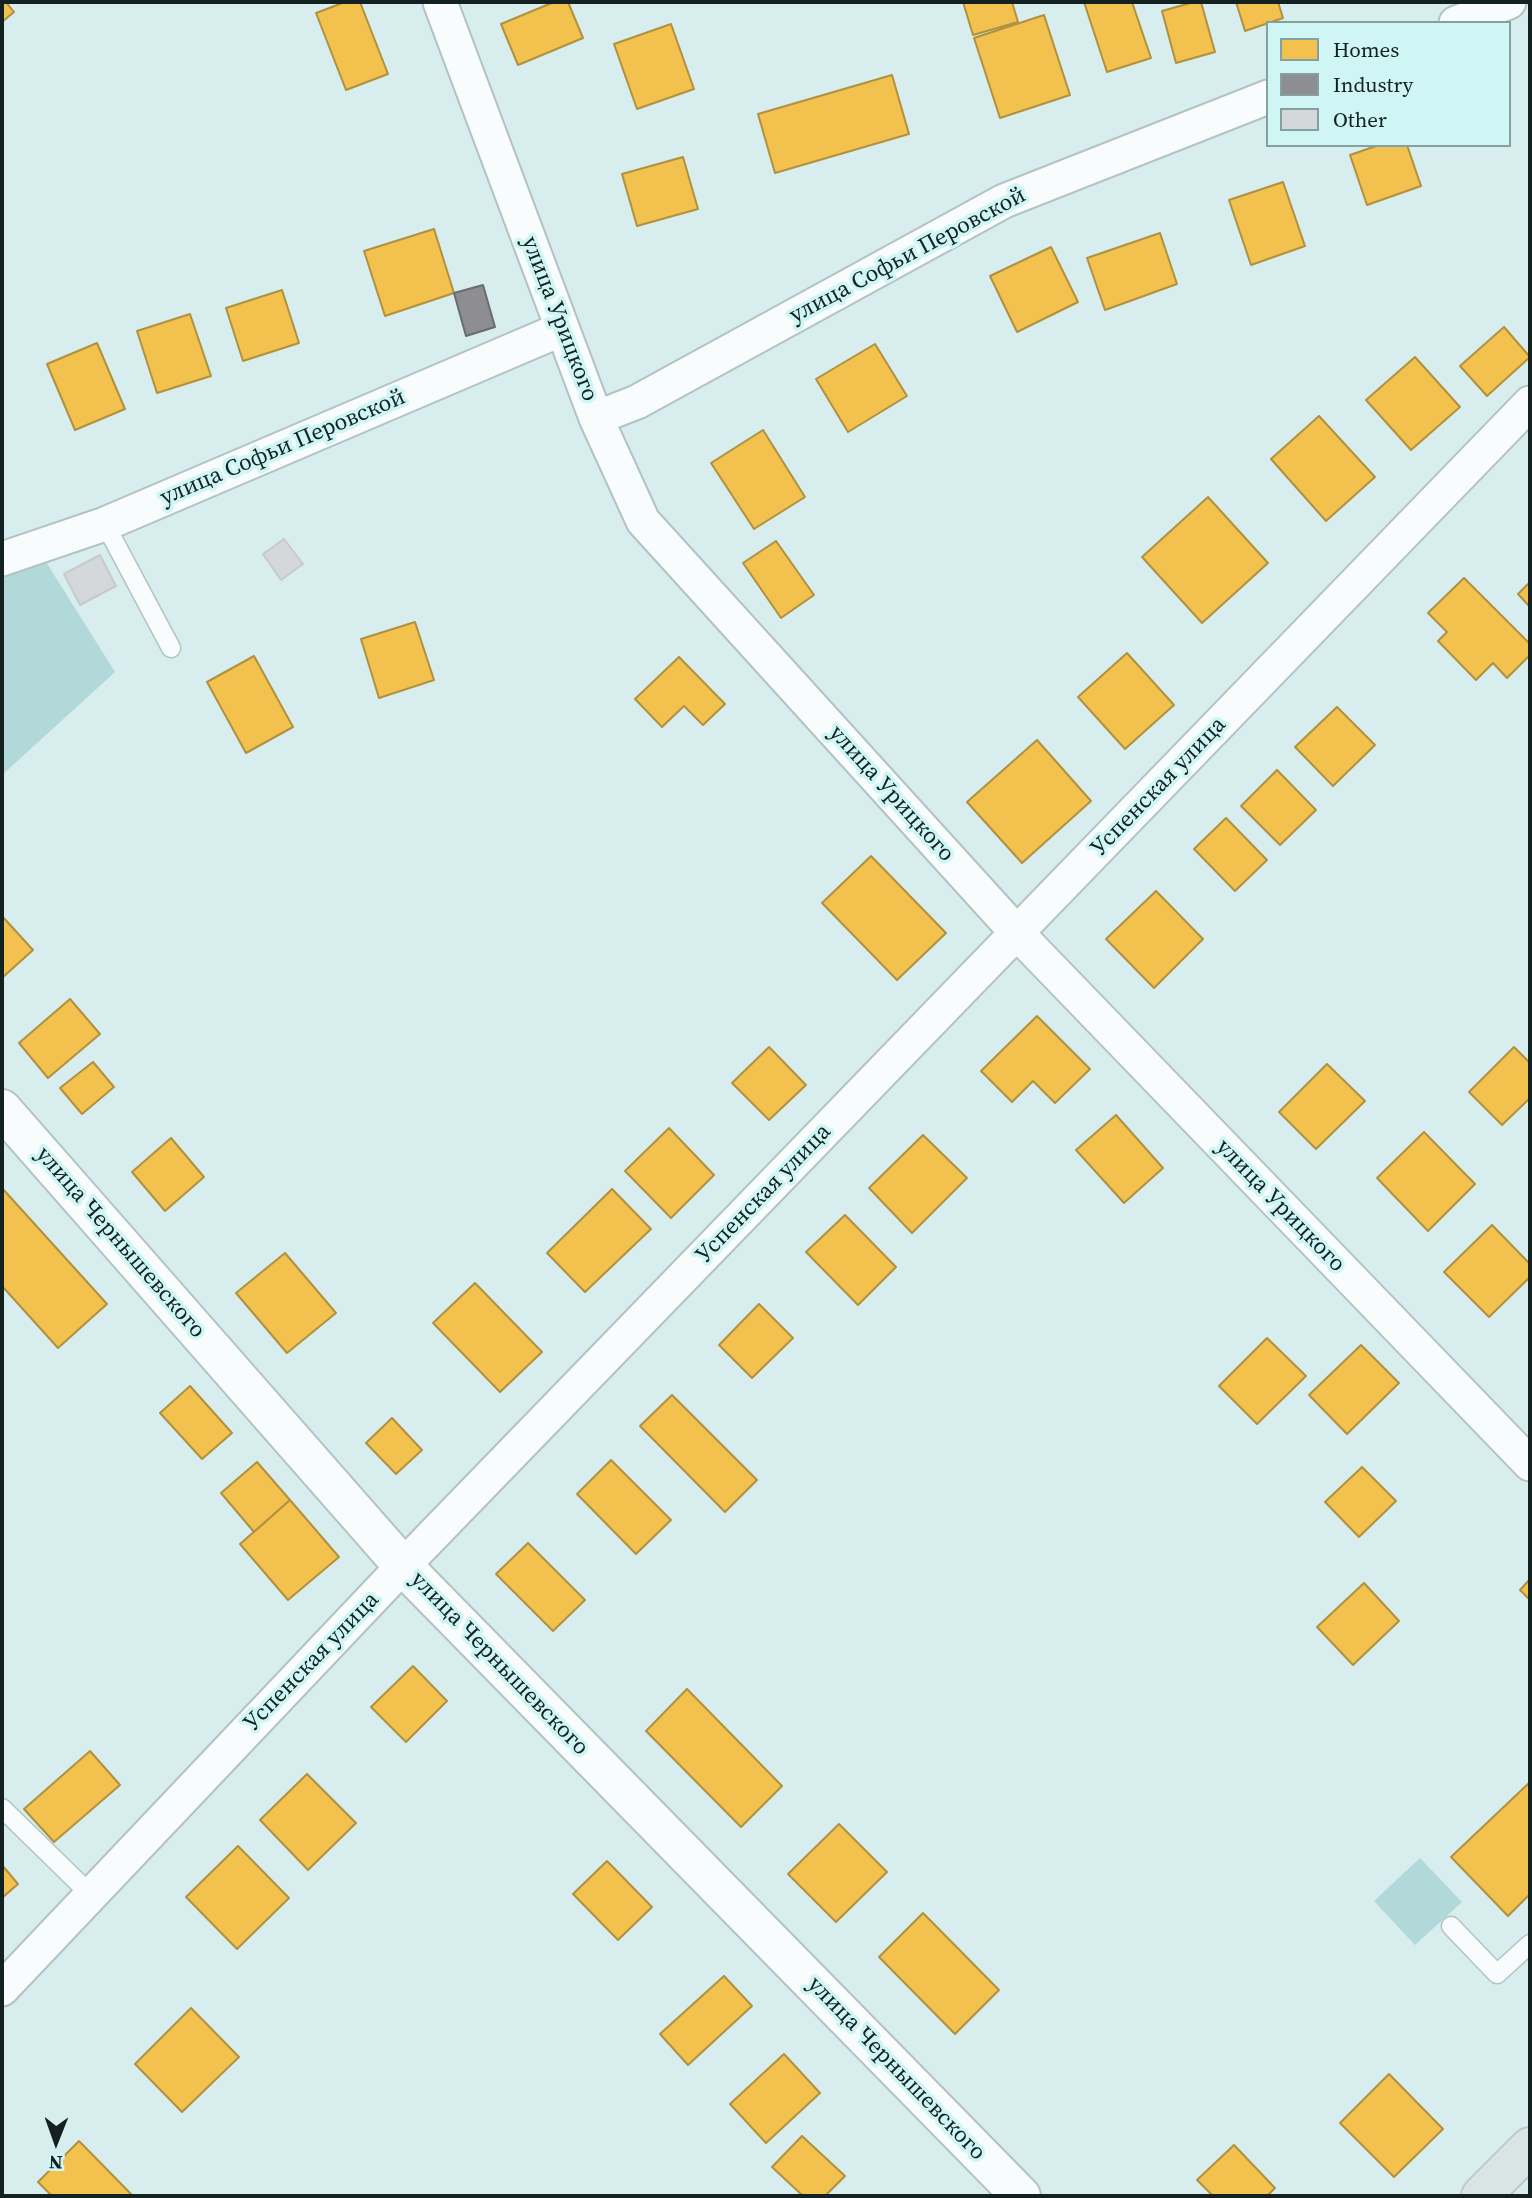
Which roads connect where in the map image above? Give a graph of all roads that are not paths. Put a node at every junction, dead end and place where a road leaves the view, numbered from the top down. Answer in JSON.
{"nodes":[{"id":1,"x":440,"y":2,"type":"edge"},
{"id":2,"x":1509,"y":2,"type":"edge"},
{"id":3,"x":1461,"y":21,"type":"edge"},
{"id":4,"x":1266,"y":98,"type":"edge"},
{"id":5,"x":562,"y":328,"type":"junction"},
{"id":6,"x":1530,"y":403,"type":"edge"},
{"id":7,"x":596,"y":418,"type":"junction"},
{"id":8,"x":106,"y":524,"type":"junction"},
{"id":9,"x":2,"y":559,"type":"edge"},
{"id":10,"x":171,"y":648,"type":"dead end"},
{"id":11,"x":1017,"y":934,"type":"junction"},
{"id":12,"x":2,"y":1109,"type":"edge"},
{"id":13,"x":1530,"y":1464,"type":"edge"},
{"id":14,"x":403,"y":1566,"type":"junction"},
{"id":15,"x":2,"y":1808,"type":"edge"},
{"id":16,"x":91,"y":1895,"type":"junction"},
{"id":17,"x":1451,"y":1926,"type":"dead end"},
{"id":18,"x":1530,"y":1944,"type":"edge"},
{"id":19,"x":2,"y":1989,"type":"edge"},
{"id":20,"x":1530,"y":2147,"type":"edge"},
{"id":21,"x":1021,"y":2196,"type":"edge"},
{"id":22,"x":1481,"y":2196,"type":"edge"}],
"edges":[{"from":1,"to":5,"type":"street","name":"улица Урицкого"},
{"from":2,"to":3,"type":"street"},
{"from":4,"to":7,"type":"street","name":"улица Софьи Перовской"},
{"from":5,"to":7,"type":"street","name":"улица Урицкого"},
{"from":5,"to":8,"type":"street","name":"улица Софьи Перовской"},
{"from":6,"to":11,"type":"street","name":"Успенская улица"},
{"from":7,"to":11,"type":"street","name":"улица Урицкого"},
{"from":8,"to":9,"type":"street","name":"улица Софьи Перовской"},
{"from":8,"to":10,"type":"lane"},
{"from":11,"to":13,"type":"street","name":"улица Урицкого"},
{"from":11,"to":14,"type":"street","name":"Успенская улица"},
{"from":12,"to":14,"type":"street","name":"улица Чернышевского"},
{"from":14,"to":16,"type":"street","name":"Успенская улица"},
{"from":14,"to":21,"type":"street","name":"улица Чернышевского"},
{"from":15,"to":16,"type":"lane"},
{"from":16,"to":19,"type":"street","name":"Успенская улица"},
{"from":17,"to":18,"type":"lane"},
{"from":20,"to":22,"type":"main road"}]}
